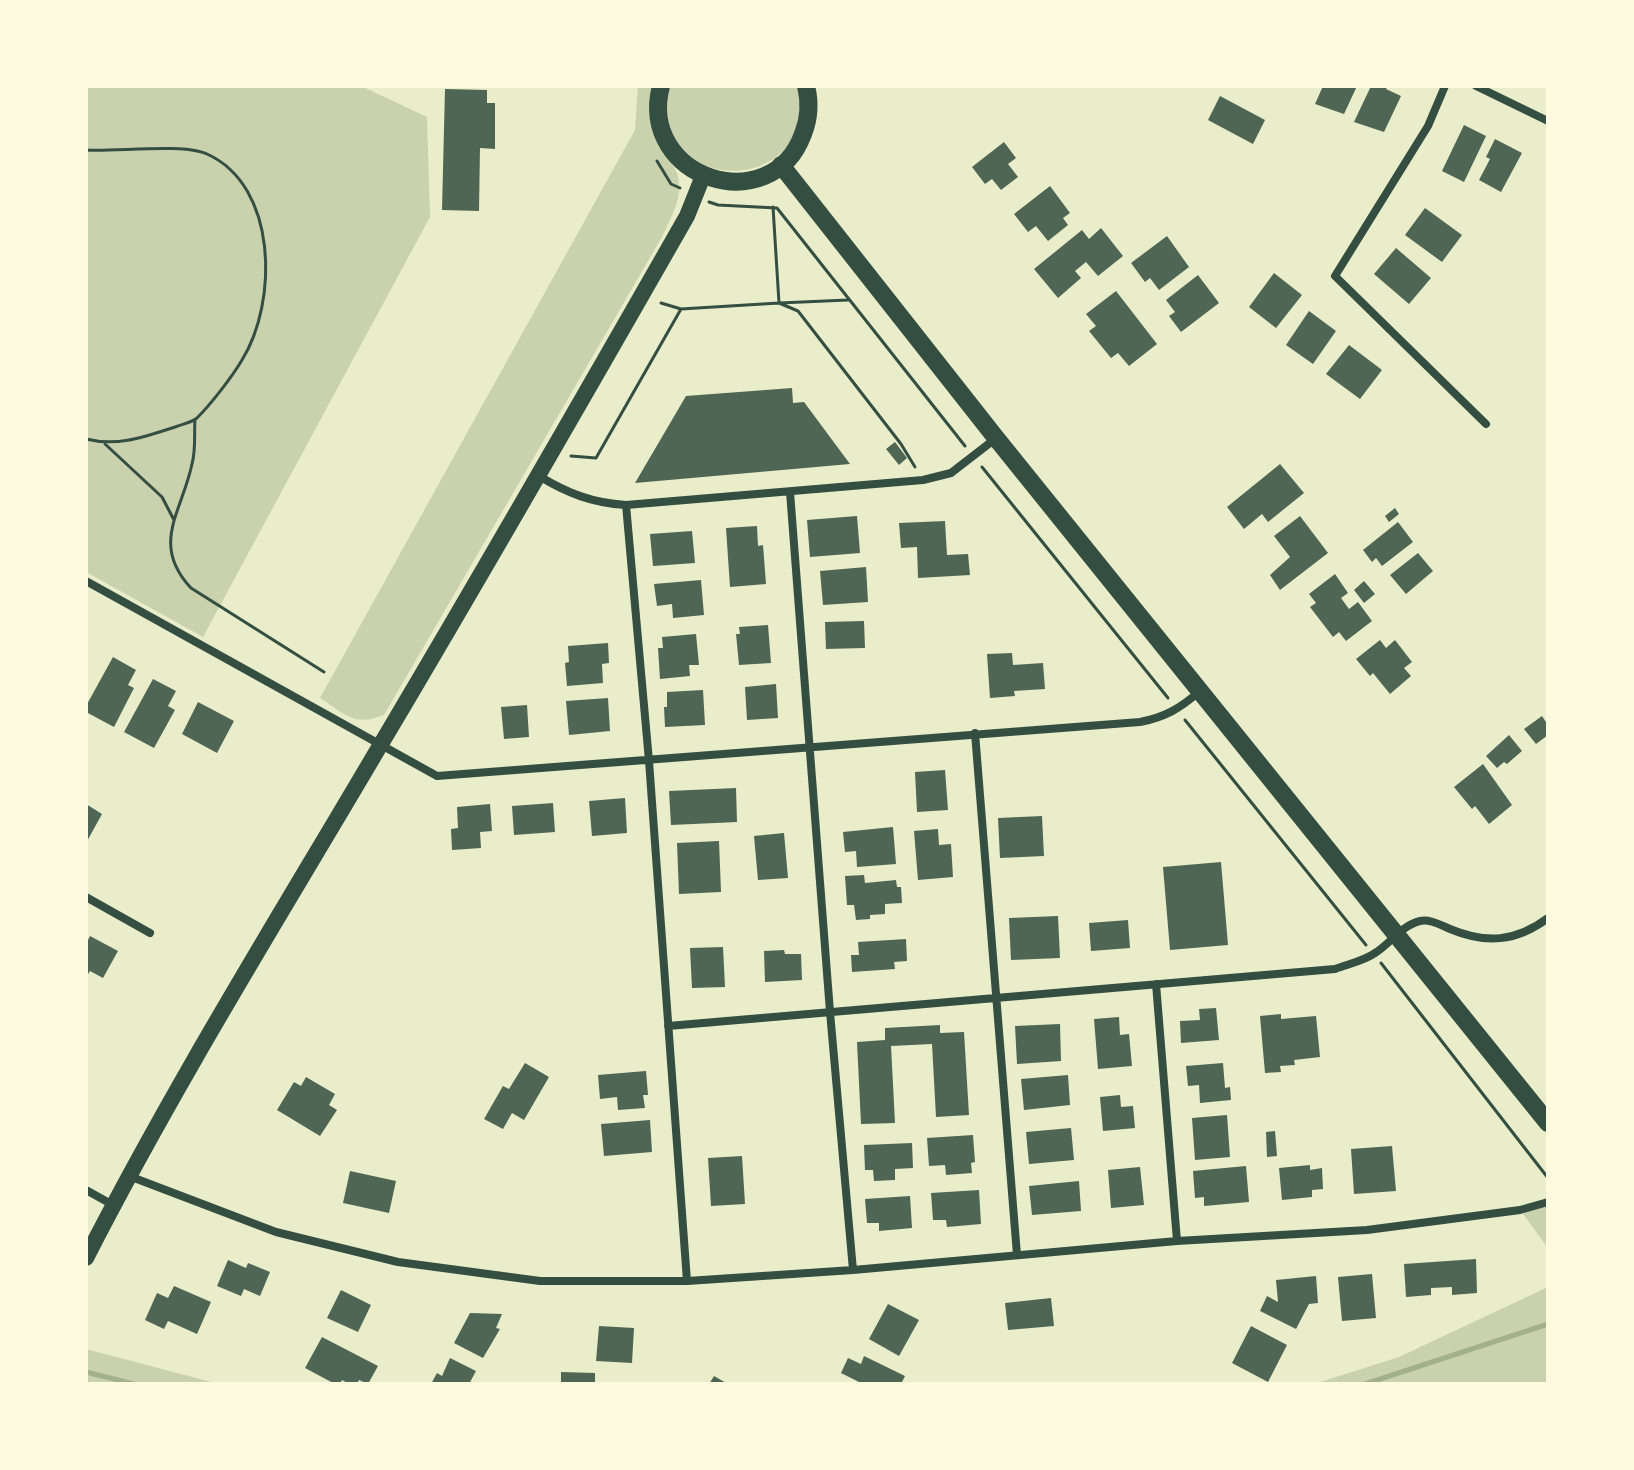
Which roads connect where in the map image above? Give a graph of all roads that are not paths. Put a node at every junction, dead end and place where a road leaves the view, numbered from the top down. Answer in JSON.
{"nodes":[{"id":1,"x":661,"y":86,"type":"edge"},
{"id":2,"x":806,"y":86,"type":"edge"},
{"id":3,"x":1445,"y":86,"type":"edge"},
{"id":4,"x":1476,"y":86,"type":"edge"},
{"id":5,"x":1548,"y":121,"type":"edge"},
{"id":6,"x":781,"y":165,"type":"junction"},
{"id":7,"x":703,"y":176,"type":"junction"},
{"id":8,"x":1486,"y":424,"type":"dead end"},
{"id":9,"x":996,"y":438,"type":"junction"},
{"id":10,"x":539,"y":476,"type":"junction"},
{"id":11,"x":790,"y":492,"type":"junction"},
{"id":12,"x":626,"y":505,"type":"junction"},
{"id":13,"x":86,"y":581,"type":"edge"},
{"id":14,"x":1200,"y":691,"type":"junction"},
{"id":15,"x":975,"y":733,"type":"junction"},
{"id":16,"x":381,"y":745,"type":"junction"},
{"id":17,"x":810,"y":748,"type":"junction"},
{"id":18,"x":649,"y":761,"type":"junction"},
{"id":19,"x":86,"y":897,"type":"edge"},
{"id":20,"x":1548,"y":918,"type":"edge"},
{"id":21,"x":150,"y":933,"type":"dead end"},
{"id":22,"x":1397,"y":934,"type":"junction"},
{"id":23,"x":1156,"y":984,"type":"junction"},
{"id":24,"x":995,"y":997,"type":"junction"},
{"id":25,"x":830,"y":1012,"type":"junction"},
{"id":26,"x":668,"y":1026,"type":"junction"},
{"id":27,"x":1548,"y":1123,"type":"edge"},
{"id":28,"x":129,"y":1176,"type":"junction"},
{"id":29,"x":86,"y":1190,"type":"edge"},
{"id":30,"x":1548,"y":1202,"type":"edge"},
{"id":31,"x":113,"y":1205,"type":"junction"},
{"id":32,"x":1177,"y":1241,"type":"junction"},
{"id":33,"x":1017,"y":1255,"type":"junction"},
{"id":34,"x":86,"y":1258,"type":"edge"},
{"id":35,"x":853,"y":1270,"type":"junction"},
{"id":36,"x":687,"y":1281,"type":"junction"}],
"edges":[{"from":1,"to":7,"type":"main road"},
{"from":2,"to":6,"type":"main road"},
{"from":3,"to":8,"type":"street"},
{"from":4,"to":5,"type":"street"},
{"from":6,"to":7,"type":"main road"},
{"from":6,"to":9,"type":"main road"},
{"from":7,"to":10,"type":"main road"},
{"from":9,"to":11,"type":"street"},
{"from":9,"to":14,"type":"main road"},
{"from":10,"to":12,"type":"street"},
{"from":10,"to":16,"type":"main road"},
{"from":11,"to":12,"type":"street"},
{"from":11,"to":17,"type":"street"},
{"from":12,"to":18,"type":"street"},
{"from":13,"to":16,"type":"street"},
{"from":14,"to":15,"type":"street"},
{"from":14,"to":22,"type":"main road"},
{"from":15,"to":17,"type":"street"},
{"from":15,"to":24,"type":"street"},
{"from":16,"to":18,"type":"street"},
{"from":16,"to":28,"type":"main road"},
{"from":17,"to":18,"type":"street"},
{"from":17,"to":25,"type":"street"},
{"from":18,"to":26,"type":"street"},
{"from":19,"to":21,"type":"street"},
{"from":20,"to":22,"type":"street"},
{"from":22,"to":23,"type":"street"},
{"from":22,"to":27,"type":"main road"},
{"from":23,"to":24,"type":"street"},
{"from":23,"to":32,"type":"street"},
{"from":24,"to":25,"type":"street"},
{"from":24,"to":33,"type":"street"},
{"from":25,"to":26,"type":"street"},
{"from":25,"to":35,"type":"street"},
{"from":26,"to":36,"type":"street"},
{"from":28,"to":31,"type":"main road"},
{"from":28,"to":36,"type":"street"},
{"from":29,"to":31,"type":"street"},
{"from":30,"to":32,"type":"street"},
{"from":31,"to":34,"type":"main road"},
{"from":32,"to":33,"type":"street"},
{"from":33,"to":35,"type":"street"},
{"from":35,"to":36,"type":"street"}]}
